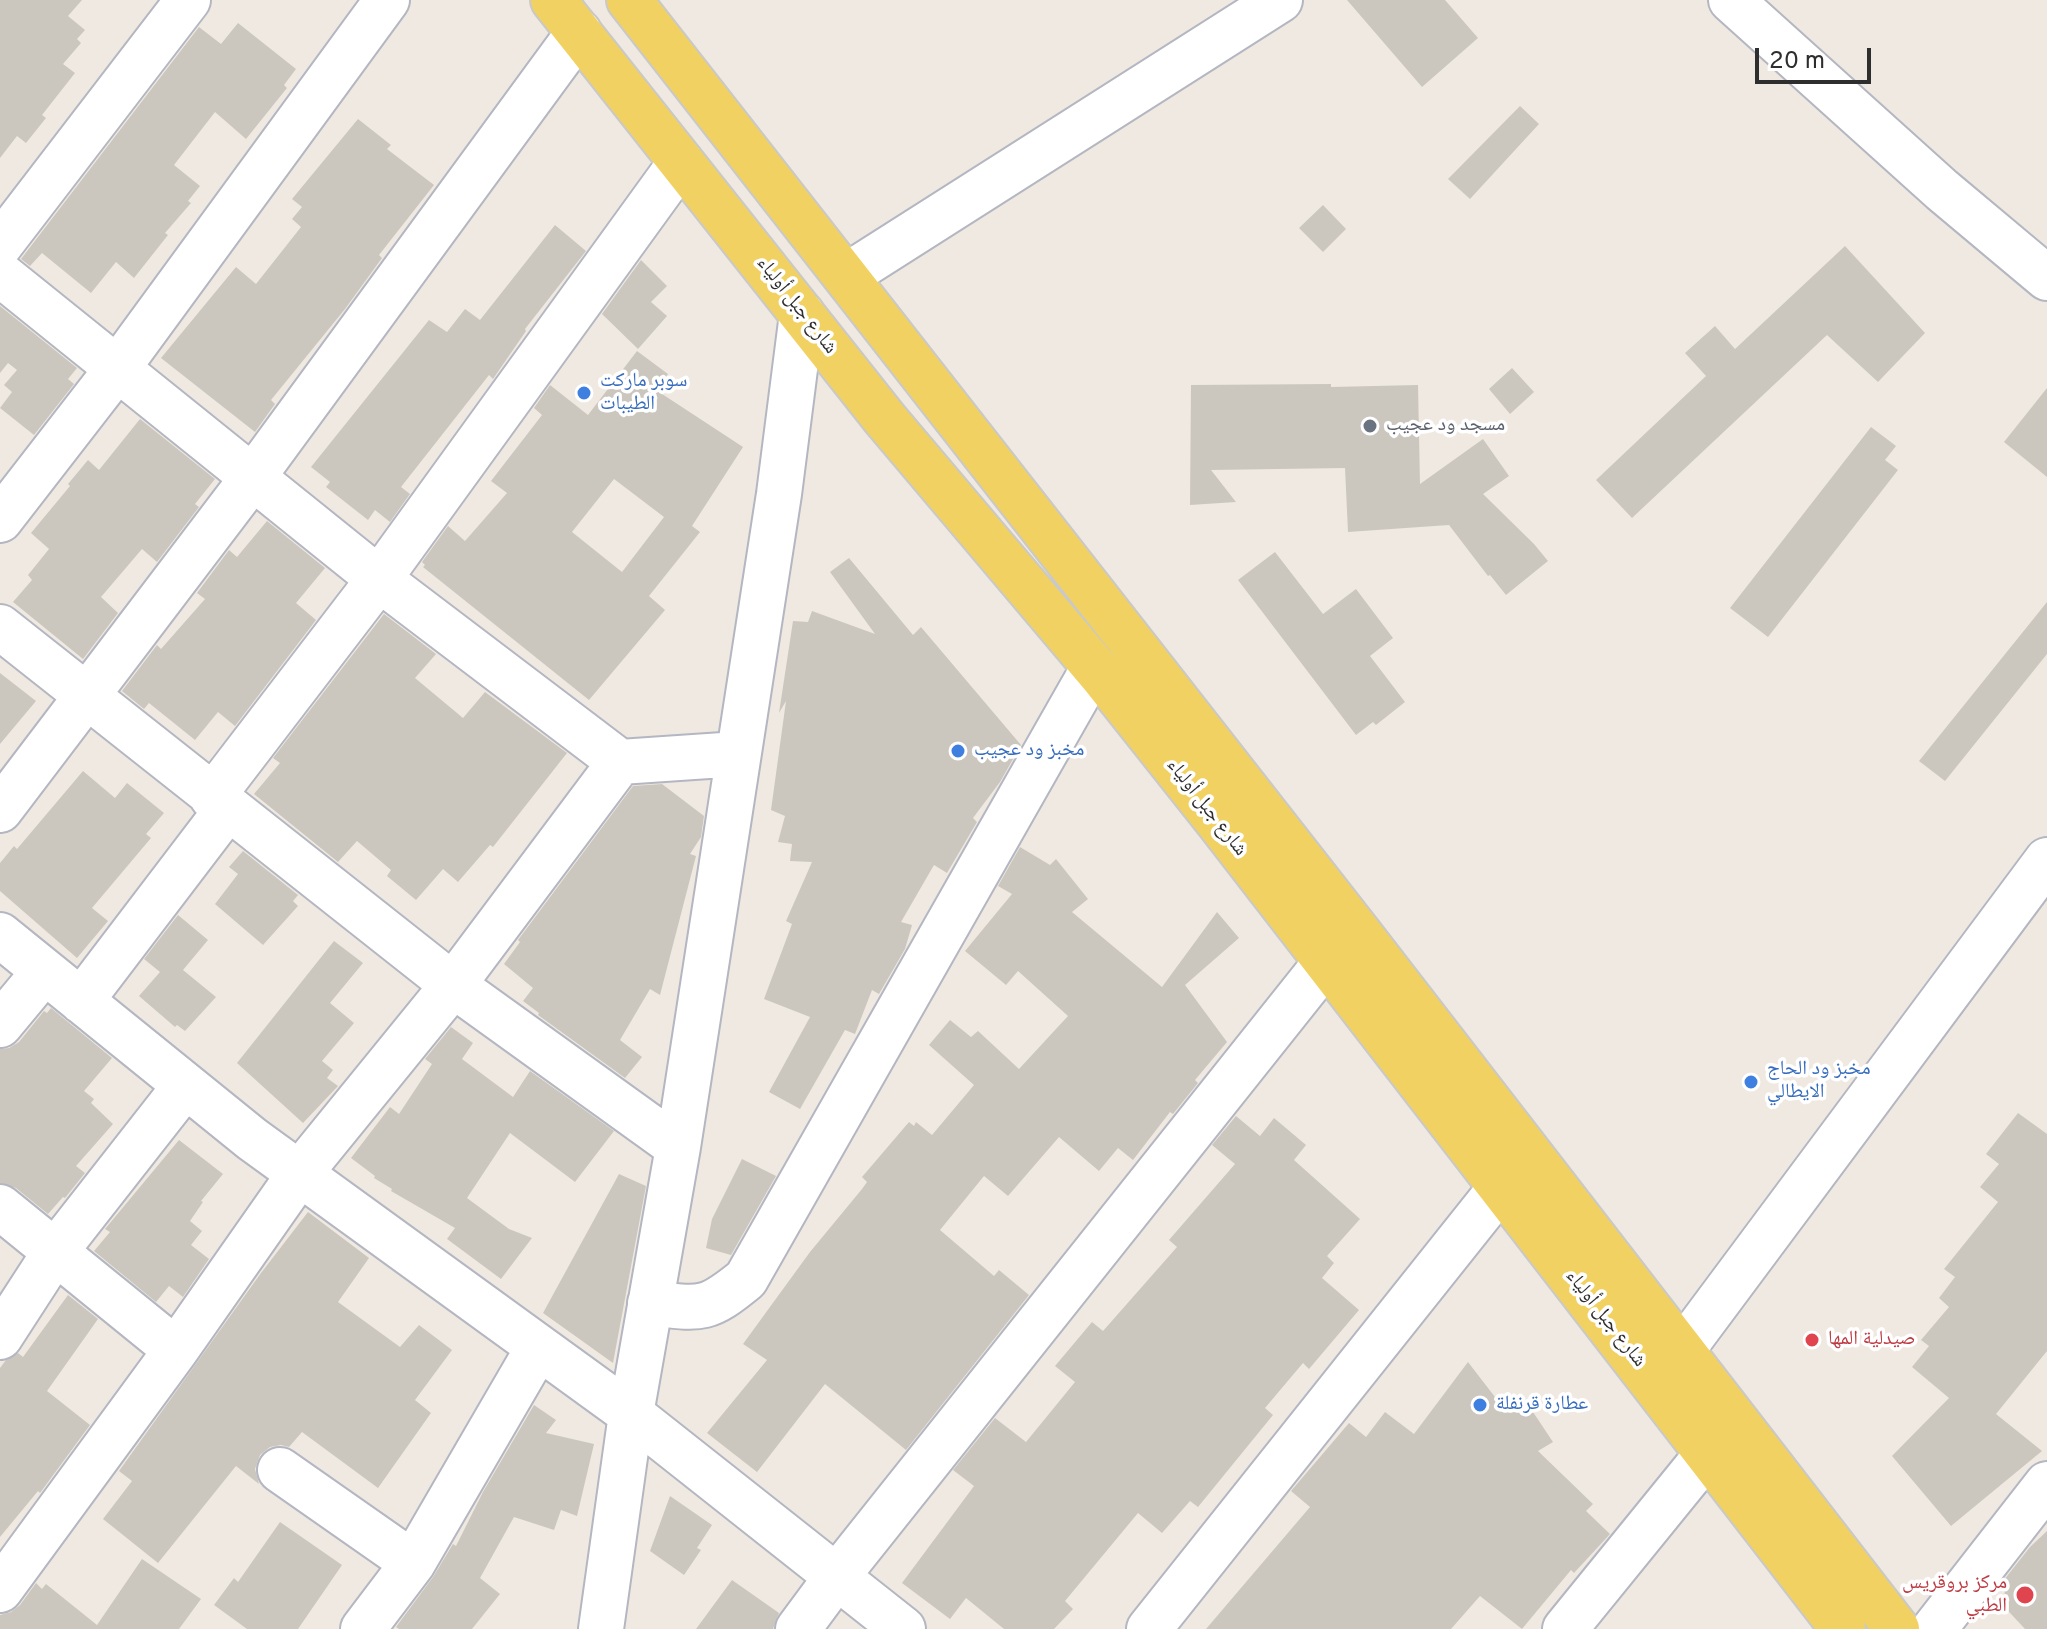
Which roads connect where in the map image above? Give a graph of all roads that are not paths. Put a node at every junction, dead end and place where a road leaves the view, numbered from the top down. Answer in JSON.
{"nodes":[{"id":1,"x":188,"y":0,"type":"edge"},
{"id":2,"x":387,"y":0,"type":"edge"},
{"id":3,"x":629,"y":0,"type":"edge"},
{"id":4,"x":1280,"y":0,"type":"edge"},
{"id":5,"x":1731,"y":0,"type":"edge"},
{"id":6,"x":566,"y":16,"type":"edge"},
{"id":7,"x":681,"y":162,"type":"junction"},
{"id":8,"x":0,"y":245,"type":"edge"},
{"id":9,"x":0,"y":274,"type":"edge"},
{"id":10,"x":846,"y":276,"type":"junction"},
{"id":11,"x":2047,"y":278,"type":"edge"},
{"id":12,"x":802,"y":314,"type":"junction"},
{"id":13,"x":117,"y":369,"type":"junction"},
{"id":14,"x":253,"y":477,"type":"junction"},
{"id":15,"x":0,"y":520,"type":"edge"},
{"id":16,"x":379,"y":579,"type":"junction"},
{"id":17,"x":0,"y":627,"type":"edge"},
{"id":18,"x":1094,"y":667,"type":"junction"},
{"id":19,"x":88,"y":695,"type":"junction"},
{"id":20,"x":738,"y":754,"type":"junction"},
{"id":21,"x":620,"y":762,"type":"junction"},
{"id":22,"x":220,"y":802,"type":"junction"},
{"id":23,"x":0,"y":810,"type":"edge"},
{"id":24,"x":2047,"y":860,"type":"edge"},
{"id":25,"x":0,"y":935,"type":"edge"},
{"id":26,"x":1327,"y":961,"type":"junction"},
{"id":27,"x":44,"y":972,"type":"junction"},
{"id":28,"x":453,"y":985,"type":"junction"},
{"id":29,"x":81,"y":1001,"type":"junction"},
{"id":30,"x":0,"y":1025,"type":"edge"},
{"id":31,"x":185,"y":1086,"type":"junction"},
{"id":32,"x":678,"y":1147,"type":"junction"},
{"id":33,"x":300,"y":1173,"type":"junction"},
{"id":34,"x":1502,"y":1186,"type":"junction"},
{"id":35,"x":0,"y":1207,"type":"edge"},
{"id":36,"x":55,"y":1252,"type":"junction"},
{"id":37,"x":650,"y":1303,"type":"junction"},
{"id":38,"x":0,"y":1337,"type":"edge"},
{"id":39,"x":538,"y":1348,"type":"junction"},
{"id":40,"x":176,"y":1350,"type":"junction"},
{"id":41,"x":1669,"y":1368,"type":"junction"},
{"id":42,"x":631,"y":1414,"type":"junction"},
{"id":43,"x":1708,"y":1453,"type":"junction"},
{"id":44,"x":280,"y":1470,"type":"dead end"},
{"id":45,"x":2047,"y":1484,"type":"edge"},
{"id":46,"x":413,"y":1563,"type":"junction"},
{"id":47,"x":838,"y":1575,"type":"junction"},
{"id":48,"x":0,"y":1590,"type":"edge"},
{"id":49,"x":363,"y":1629,"type":"edge"},
{"id":50,"x":601,"y":1629,"type":"edge"},
{"id":51,"x":798,"y":1629,"type":"edge"},
{"id":52,"x":903,"y":1629,"type":"edge"},
{"id":53,"x":1149,"y":1629,"type":"edge"},
{"id":54,"x":1565,"y":1629,"type":"edge"},
{"id":55,"x":1843,"y":1629,"type":"edge"},
{"id":56,"x":1897,"y":1629,"type":"edge"},
{"id":57,"x":1934,"y":1629,"type":"edge"}],
"edges":[{"from":1,"to":8,"type":"street"},
{"from":2,"to":13,"type":"street"},
{"from":3,"to":10,"type":"main road","name":"شارع جبل أولياء"},
{"from":4,"to":10,"type":"street"},
{"from":5,"to":11,"type":"street"},
{"from":6,"to":7,"type":"main road","name":"شارع جبل أولياء"},
{"from":6,"to":14,"type":"street"},
{"from":7,"to":12,"type":"main road","name":"شارع جبل أولياء"},
{"from":7,"to":16,"type":"street"},
{"from":9,"to":13,"type":"street"},
{"from":10,"to":41,"type":"main road","name":"شارع جبل أولياء"},
{"from":12,"to":18,"type":"main road","name":"شارع جبل أولياء"},
{"from":12,"to":20,"type":"street"},
{"from":13,"to":14,"type":"street"},
{"from":13,"to":15,"type":"street"},
{"from":14,"to":16,"type":"street"},
{"from":14,"to":19,"type":"street"},
{"from":16,"to":21,"type":"street"},
{"from":16,"to":22,"type":"street"},
{"from":17,"to":19,"type":"street"},
{"from":18,"to":26,"type":"main road","name":"شارع جبل أولياء"},
{"from":18,"to":37,"type":"street"},
{"from":19,"to":22,"type":"street"},
{"from":19,"to":23,"type":"street"},
{"from":20,"to":21,"type":"street"},
{"from":20,"to":32,"type":"street"},
{"from":21,"to":28,"type":"street"},
{"from":22,"to":28,"type":"street"},
{"from":22,"to":29,"type":"street"},
{"from":24,"to":41,"type":"street"},
{"from":25,"to":27,"type":"street"},
{"from":26,"to":34,"type":"main road","name":"شارع جبل أولياء"},
{"from":26,"to":47,"type":"street"},
{"from":27,"to":29,"type":"street"},
{"from":27,"to":30,"type":"street"},
{"from":28,"to":32,"type":"street"},
{"from":28,"to":33,"type":"street"},
{"from":29,"to":31,"type":"street"},
{"from":31,"to":33,"type":"street"},
{"from":31,"to":36,"type":"street"},
{"from":32,"to":37,"type":"street"},
{"from":33,"to":39,"type":"street"},
{"from":33,"to":40,"type":"street"},
{"from":34,"to":41,"type":"main road","name":"شارع جبل أولياء"},
{"from":34,"to":53,"type":"street"},
{"from":35,"to":36,"type":"street"},
{"from":36,"to":38,"type":"street"},
{"from":36,"to":40,"type":"street"},
{"from":37,"to":42,"type":"street"},
{"from":39,"to":42,"type":"street"},
{"from":39,"to":46,"type":"street"},
{"from":40,"to":48,"type":"street"},
{"from":41,"to":43,"type":"main road","name":"شارع جبل أولياء"},
{"from":41,"to":56,"type":"main road","name":"شارع جبل أولياء"},
{"from":42,"to":47,"type":"street"},
{"from":42,"to":50,"type":"street"},
{"from":43,"to":54,"type":"street"},
{"from":43,"to":55,"type":"main road","name":"شارع جبل أولياء"},
{"from":44,"to":46,"type":"street"},
{"from":45,"to":57,"type":"street"},
{"from":46,"to":49,"type":"street"},
{"from":47,"to":51,"type":"street"},
{"from":47,"to":52,"type":"street"}]}
